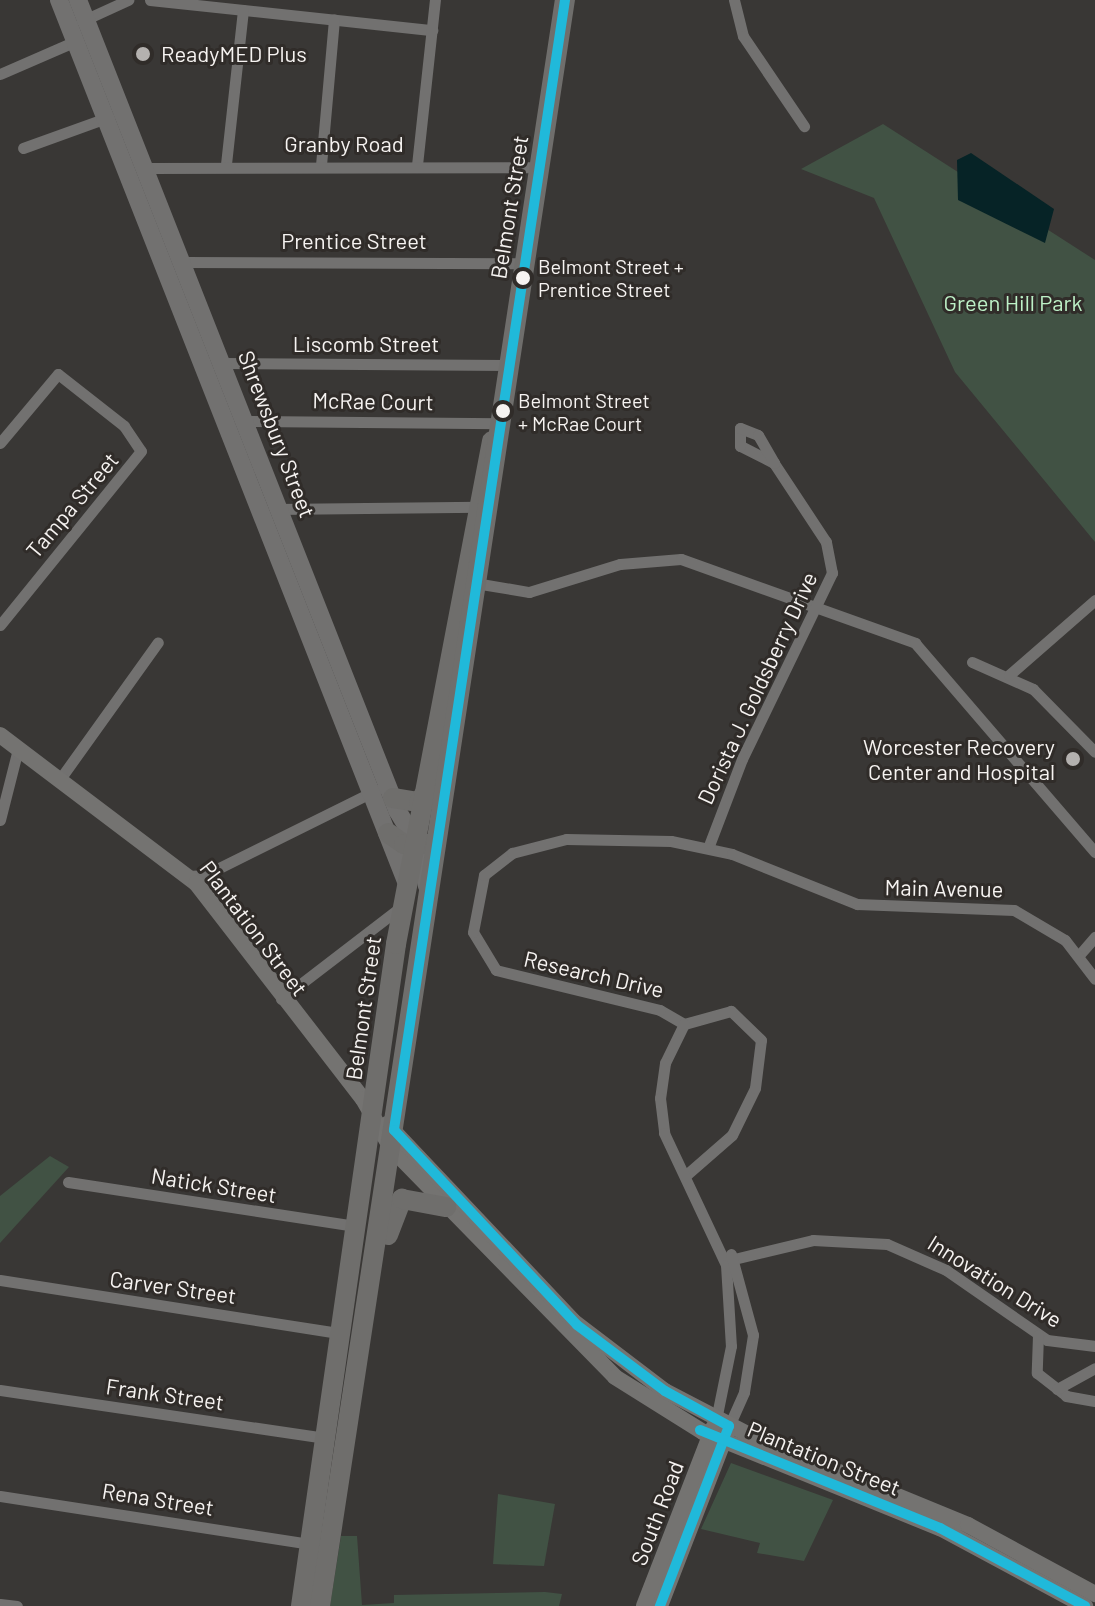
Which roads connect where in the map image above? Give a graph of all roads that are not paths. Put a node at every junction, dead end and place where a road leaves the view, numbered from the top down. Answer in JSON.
{"nodes":[{"id":1,"x":59,"y":0,"type":"edge"},
{"id":2,"x":78,"y":0,"type":"edge"},
{"id":3,"x":128,"y":0,"type":"edge"},
{"id":4,"x":150,"y":0,"type":"edge"},
{"id":5,"x":435,"y":0,"type":"edge"},
{"id":6,"x":565,"y":0,"type":"edge"},
{"id":7,"x":734,"y":0,"type":"edge"},
{"id":8,"x":243,"y":10,"type":"junction"},
{"id":9,"x":334,"y":20,"type":"junction"},
{"id":10,"x":78,"y":29,"type":"junction"},
{"id":11,"x":432,"y":30,"type":"junction"},
{"id":12,"x":0,"y":74,"type":"edge"},
{"id":13,"x":109,"y":117,"type":"junction"},
{"id":14,"x":804,"y":126,"type":"dead end"},
{"id":15,"x":23,"y":148,"type":"dead end"},
{"id":16,"x":226,"y":164,"type":"junction"},
{"id":17,"x":321,"y":165,"type":"junction"},
{"id":18,"x":417,"y":165,"type":"junction"},
{"id":19,"x":540,"y":167,"type":"junction"},
{"id":20,"x":148,"y":168,"type":"junction"},
{"id":21,"x":184,"y":262,"type":"junction"},
{"id":22,"x":524,"y":263,"type":"junction"},
{"id":23,"x":224,"y":363,"type":"junction"},
{"id":24,"x":507,"y":365,"type":"junction"},
{"id":25,"x":246,"y":421,"type":"junction"},
{"id":26,"x":499,"y":423,"type":"junction"},
{"id":27,"x":0,"y":443,"type":"edge"},
{"id":28,"x":774,"y":463,"type":"dead end"},
{"id":29,"x":479,"y":507,"type":"junction"},
{"id":30,"x":272,"y":510,"type":"junction"},
{"id":31,"x":474,"y":583,"type":"junction"},
{"id":32,"x":1095,"y":600,"type":"edge"},
{"id":33,"x":820,"y":607,"type":"junction"},
{"id":34,"x":0,"y":625,"type":"edge"},
{"id":35,"x":158,"y":642,"type":"dead end"},
{"id":36,"x":972,"y":662,"type":"dead end"},
{"id":37,"x":1009,"y":675,"type":"junction"},
{"id":38,"x":0,"y":735,"type":"edge"},
{"id":39,"x":18,"y":749,"type":"junction"},
{"id":40,"x":1095,"y":752,"type":"edge"},
{"id":41,"x":60,"y":779,"type":"junction"},
{"id":42,"x":429,"y":787,"type":"junction"},
{"id":43,"x":385,"y":791,"type":"junction"},
{"id":44,"x":0,"y":820,"type":"edge"},
{"id":45,"x":388,"y":833,"type":"junction"},
{"id":46,"x":428,"y":843,"type":"junction"},
{"id":47,"x":708,"y":848,"type":"junction"},
{"id":48,"x":1095,"y":852,"type":"edge"},
{"id":49,"x":184,"y":872,"type":"junction"},
{"id":50,"x":417,"y":885,"type":"junction"},
{"id":51,"x":403,"y":906,"type":"junction"},
{"id":52,"x":1095,"y":937,"type":"edge"},
{"id":53,"x":1080,"y":954,"type":"junction"},
{"id":54,"x":1095,"y":979,"type":"edge"},
{"id":55,"x":281,"y":999,"type":"junction"},
{"id":56,"x":684,"y":1024,"type":"junction"},
{"id":57,"x":372,"y":1114,"type":"junction"},
{"id":58,"x":393,"y":1139,"type":"junction"},
{"id":59,"x":685,"y":1176,"type":"junction"},
{"id":60,"x":68,"y":1182,"type":"dead end"},
{"id":61,"x":446,"y":1207,"type":"junction"},
{"id":62,"x":354,"y":1226,"type":"junction"},
{"id":63,"x":717,"y":1236,"type":"junction"},
{"id":64,"x":734,"y":1259,"type":"junction"},
{"id":65,"x":0,"y":1280,"type":"edge"},
{"id":66,"x":340,"y":1333,"type":"junction"},
{"id":67,"x":1038,"y":1335,"type":"junction"},
{"id":68,"x":1095,"y":1346,"type":"edge"},
{"id":69,"x":1095,"y":1368,"type":"edge"},
{"id":70,"x":354,"y":1385,"type":"junction"},
{"id":71,"x":1057,"y":1389,"type":"junction"},
{"id":72,"x":0,"y":1390,"type":"edge"},
{"id":73,"x":1095,"y":1401,"type":"edge"},
{"id":74,"x":720,"y":1431,"type":"junction"},
{"id":75,"x":325,"y":1438,"type":"junction"},
{"id":76,"x":0,"y":1496,"type":"edge"},
{"id":77,"x":309,"y":1544,"type":"junction"},
{"id":78,"x":1095,"y":1594,"type":"edge"},
{"id":79,"x":0,"y":1604,"type":"edge"},
{"id":80,"x":17,"y":1606,"type":"edge"},
{"id":81,"x":301,"y":1606,"type":"edge"},
{"id":82,"x":320,"y":1606,"type":"edge"},
{"id":83,"x":644,"y":1606,"type":"edge"},
{"id":84,"x":660,"y":1606,"type":"edge"},
{"id":85,"x":1085,"y":1606,"type":"edge"}],
"edges":[{"from":1,"to":10,"type":"main road","name":"Shrewsbury Street"},
{"from":2,"to":10,"type":"main road","name":"Shrewsbury Street"},
{"from":3,"to":10,"type":"street"},
{"from":4,"to":8,"type":"street"},
{"from":5,"to":11,"type":"street"},
{"from":6,"to":19,"type":"highway","name":"Belmont Street"},
{"from":7,"to":14,"type":"street"},
{"from":8,"to":9,"type":"street"},
{"from":8,"to":16,"type":"street"},
{"from":9,"to":11,"type":"street"},
{"from":9,"to":17,"type":"street"},
{"from":10,"to":12,"type":"street"},
{"from":10,"to":13,"type":"main road","name":"Shrewsbury Street"},
{"from":10,"to":20,"type":"main road","name":"Shrewsbury Street"},
{"from":11,"to":18,"type":"street"},
{"from":13,"to":15,"type":"street"},
{"from":13,"to":30,"type":"main road","name":"Shrewsbury Street"},
{"from":16,"to":17,"type":"street","name":"Granby Road"},
{"from":16,"to":20,"type":"street","name":"Granby Road"},
{"from":17,"to":18,"type":"street","name":"Granby Road"},
{"from":18,"to":19,"type":"street","name":"Granby Road"},
{"from":19,"to":22,"type":"highway","name":"Belmont Street"},
{"from":20,"to":21,"type":"main road","name":"Shrewsbury Street"},
{"from":21,"to":22,"type":"street","name":"Prentice Street"},
{"from":21,"to":23,"type":"main road","name":"Shrewsbury Street"},
{"from":22,"to":24,"type":"highway","name":"Belmont Street"},
{"from":23,"to":24,"type":"street","name":"Liscomb Street"},
{"from":23,"to":25,"type":"main road","name":"Shrewsbury Street"},
{"from":24,"to":26,"type":"highway","name":"Belmont Street"},
{"from":25,"to":26,"type":"street","name":"McRae Court"},
{"from":25,"to":30,"type":"main road","name":"Shrewsbury Street"},
{"from":26,"to":29,"type":"highway","name":"Belmont Street"},
{"from":26,"to":31,"type":"highway","name":"Belmont Street"},
{"from":27,"to":34,"type":"street","name":"Tampa Street"},
{"from":28,"to":33,"type":"street","name":"Dorista J. Goldsberry Drive"},
{"from":29,"to":30,"type":"street"},
{"from":29,"to":31,"type":"highway","name":"Belmont Street"},
{"from":30,"to":43,"type":"main road","name":"Shrewsbury Street"},
{"from":31,"to":33,"type":"street"},
{"from":31,"to":42,"type":"highway","name":"Belmont Street"},
{"from":31,"to":46,"type":"highway","name":"Belmont Street"},
{"from":32,"to":37,"type":"street"},
{"from":33,"to":47,"type":"street","name":"Dorista J. Goldsberry Drive"},
{"from":33,"to":48,"type":"street"},
{"from":35,"to":41,"type":"street"},
{"from":36,"to":37,"type":"street"},
{"from":37,"to":40,"type":"street"},
{"from":38,"to":39,"type":"main road","name":"Plantation Street"},
{"from":39,"to":41,"type":"main road","name":"Plantation Street"},
{"from":39,"to":44,"type":"street"},
{"from":41,"to":49,"type":"main road","name":"Plantation Street"},
{"from":42,"to":43,"type":"highway"},
{"from":42,"to":46,"type":"highway","name":"Belmont Street"},
{"from":43,"to":45,"type":"main road","name":"Shrewsbury Street"},
{"from":43,"to":46,"type":"main road","name":"Shrewsbury Street"},
{"from":43,"to":49,"type":"street"},
{"from":45,"to":46,"type":"highway"},
{"from":45,"to":50,"type":"main road","name":"Shrewsbury Street"},
{"from":46,"to":50,"type":"highway","name":"Belmont Street"},
{"from":47,"to":53,"type":"street","name":"Main Avenue"},
{"from":47,"to":56,"type":"street","name":"Research Drive"},
{"from":49,"to":55,"type":"main road","name":"Plantation Street"},
{"from":50,"to":51,"type":"highway","name":"Belmont Street"},
{"from":50,"to":58,"type":"highway","name":"Belmont Street"},
{"from":51,"to":55,"type":"street"},
{"from":51,"to":57,"type":"highway","name":"Belmont Street"},
{"from":52,"to":53,"type":"street"},
{"from":53,"to":54,"type":"street","name":"Main Avenue"},
{"from":55,"to":57,"type":"main road","name":"Plantation Street"},
{"from":56,"to":59,"type":"street","name":"Research Drive"},
{"from":56,"to":59,"type":"street","name":"Research Drive"},
{"from":57,"to":58,"type":"main road","name":"Plantation Street"},
{"from":57,"to":62,"type":"highway","name":"Belmont Street"},
{"from":58,"to":61,"type":"main road","name":"Plantation Street"},
{"from":58,"to":70,"type":"highway","name":"Belmont Street"},
{"from":58,"to":74,"type":"main road","name":"Plantation Street"},
{"from":59,"to":63,"type":"street","name":"Research Drive"},
{"from":60,"to":62,"type":"street","name":"Natick Street"},
{"from":61,"to":70,"type":"highway"},
{"from":61,"to":74,"type":"main road","name":"Plantation Street"},
{"from":62,"to":66,"type":"highway","name":"Belmont Street"},
{"from":63,"to":64,"type":"street","name":"Research Drive"},
{"from":63,"to":74,"type":"street","name":"Research Drive"},
{"from":64,"to":67,"type":"street","name":"Innovation Drive"},
{"from":64,"to":74,"type":"street","name":"Research Drive"},
{"from":65,"to":66,"type":"street","name":"Carver Street"},
{"from":66,"to":75,"type":"highway","name":"Belmont Street"},
{"from":67,"to":68,"type":"street","name":"Innovation Drive"},
{"from":67,"to":71,"type":"street"},
{"from":69,"to":71,"type":"street"},
{"from":70,"to":82,"type":"highway","name":"Belmont Street"},
{"from":71,"to":73,"type":"street"},
{"from":72,"to":75,"type":"street","name":"Frank Street"},
{"from":74,"to":78,"type":"main road","name":"Plantation Street"},
{"from":74,"to":83,"type":"main road","name":"South Road"},
{"from":74,"to":84,"type":"main road","name":"South Road"},
{"from":74,"to":85,"type":"main road","name":"Plantation Street"},
{"from":75,"to":77,"type":"highway","name":"Belmont Street"},
{"from":76,"to":77,"type":"street","name":"Rena Street"},
{"from":77,"to":81,"type":"highway","name":"Belmont Street"},
{"from":79,"to":80,"type":"street"}]}
